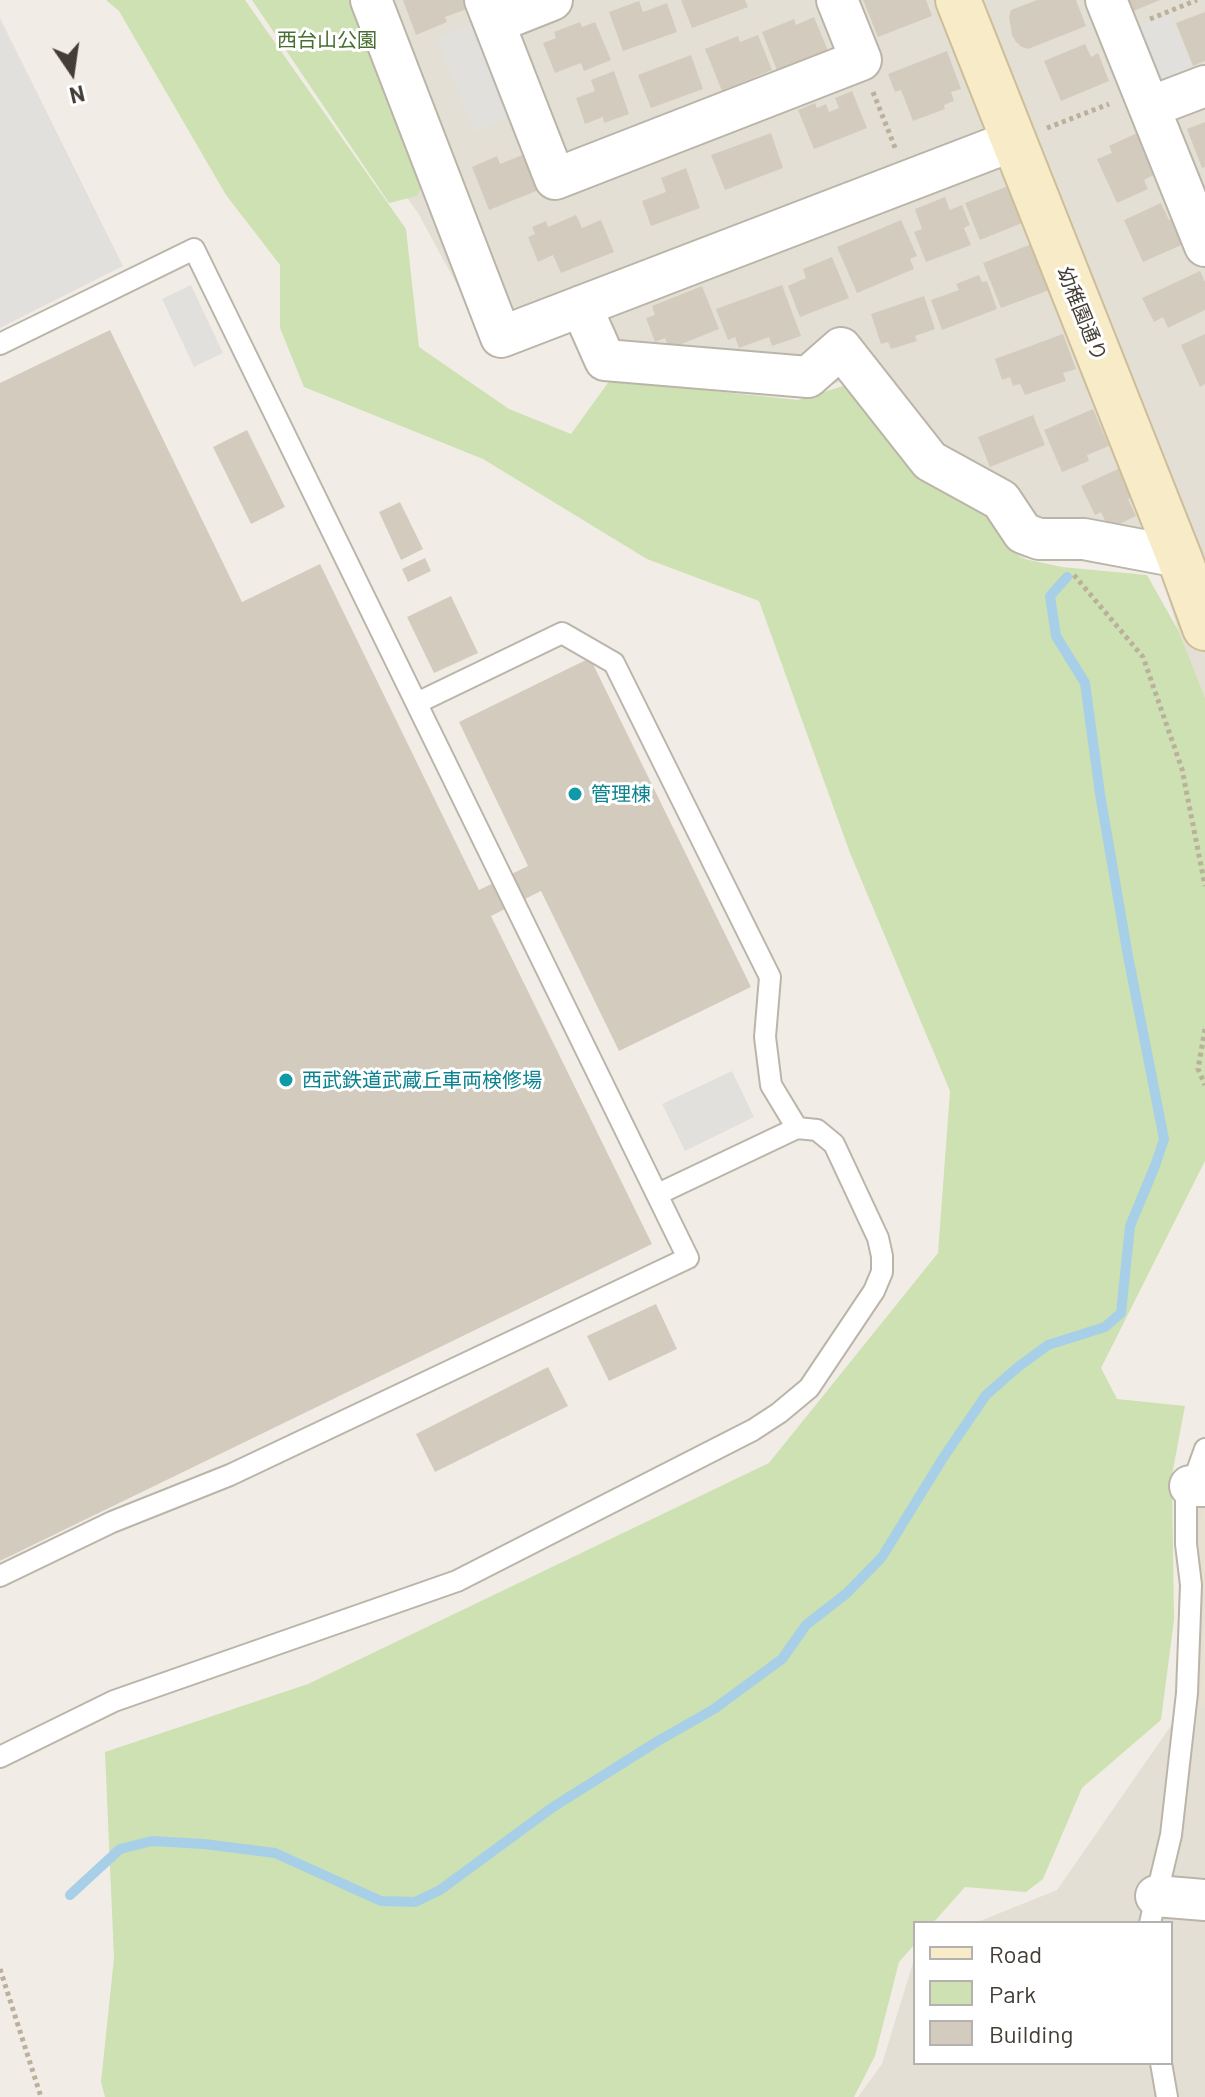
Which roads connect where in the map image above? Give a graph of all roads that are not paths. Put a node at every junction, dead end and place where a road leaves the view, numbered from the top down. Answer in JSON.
{"nodes":[{"id":1,"x":371,"y":0,"type":"edge"},
{"id":2,"x":552,"y":0,"type":"edge"},
{"id":3,"x":837,"y":0,"type":"edge"},
{"id":4,"x":958,"y":0,"type":"edge"},
{"id":5,"x":489,"y":11,"type":"edge"},
{"id":6,"x":1112,"y":16,"type":"edge"},
{"id":7,"x":1205,"y":86,"type":"edge"},
{"id":8,"x":1146,"y":99,"type":"junction"},
{"id":9,"x":1012,"y":141,"type":"junction"},
{"id":10,"x":1205,"y":246,"type":"edge"},
{"id":11,"x":581,"y":306,"type":"junction"},
{"id":12,"x":0,"y":344,"type":"edge"},
{"id":13,"x":1179,"y":557,"type":"junction"},
{"id":14,"x":1205,"y":628,"type":"edge"},
{"id":15,"x":417,"y":703,"type":"junction"},
{"id":16,"x":797,"y":1128,"type":"junction"},
{"id":17,"x":658,"y":1194,"type":"junction"},
{"id":18,"x":1205,"y":1449,"type":"edge"},
{"id":19,"x":1198,"y":1486,"type":"edge"},
{"id":20,"x":0,"y":1576,"type":"edge"},
{"id":21,"x":0,"y":1757,"type":"edge"},
{"id":22,"x":1205,"y":1900,"type":"edge"},
{"id":23,"x":1153,"y":1909,"type":"edge"},
{"id":24,"x":1161,"y":2065,"type":"edge"},
{"id":25,"x":1167,"y":2097,"type":"edge"}],
"edges":[{"from":1,"to":11,"type":"street"},
{"from":2,"to":5,"type":"street"},
{"from":3,"to":5,"type":"street"},
{"from":4,"to":9,"type":"street","name":"幼稚園通り"},
{"from":6,"to":8,"type":"street"},
{"from":7,"to":8,"type":"street"},
{"from":8,"to":10,"type":"street"},
{"from":9,"to":11,"type":"street"},
{"from":9,"to":13,"type":"street","name":"幼稚園通り"},
{"from":11,"to":13,"type":"street"},
{"from":12,"to":15,"type":"lane"},
{"from":13,"to":14,"type":"street","name":"幼稚園通り"},
{"from":15,"to":16,"type":"lane"},
{"from":15,"to":17,"type":"lane"},
{"from":16,"to":17,"type":"lane"},
{"from":16,"to":21,"type":"lane"},
{"from":17,"to":20,"type":"lane"},
{"from":18,"to":19,"type":"lane"},
{"from":19,"to":23,"type":"lane"},
{"from":22,"to":23,"type":"street"},
{"from":24,"to":25,"type":"lane"}]}
